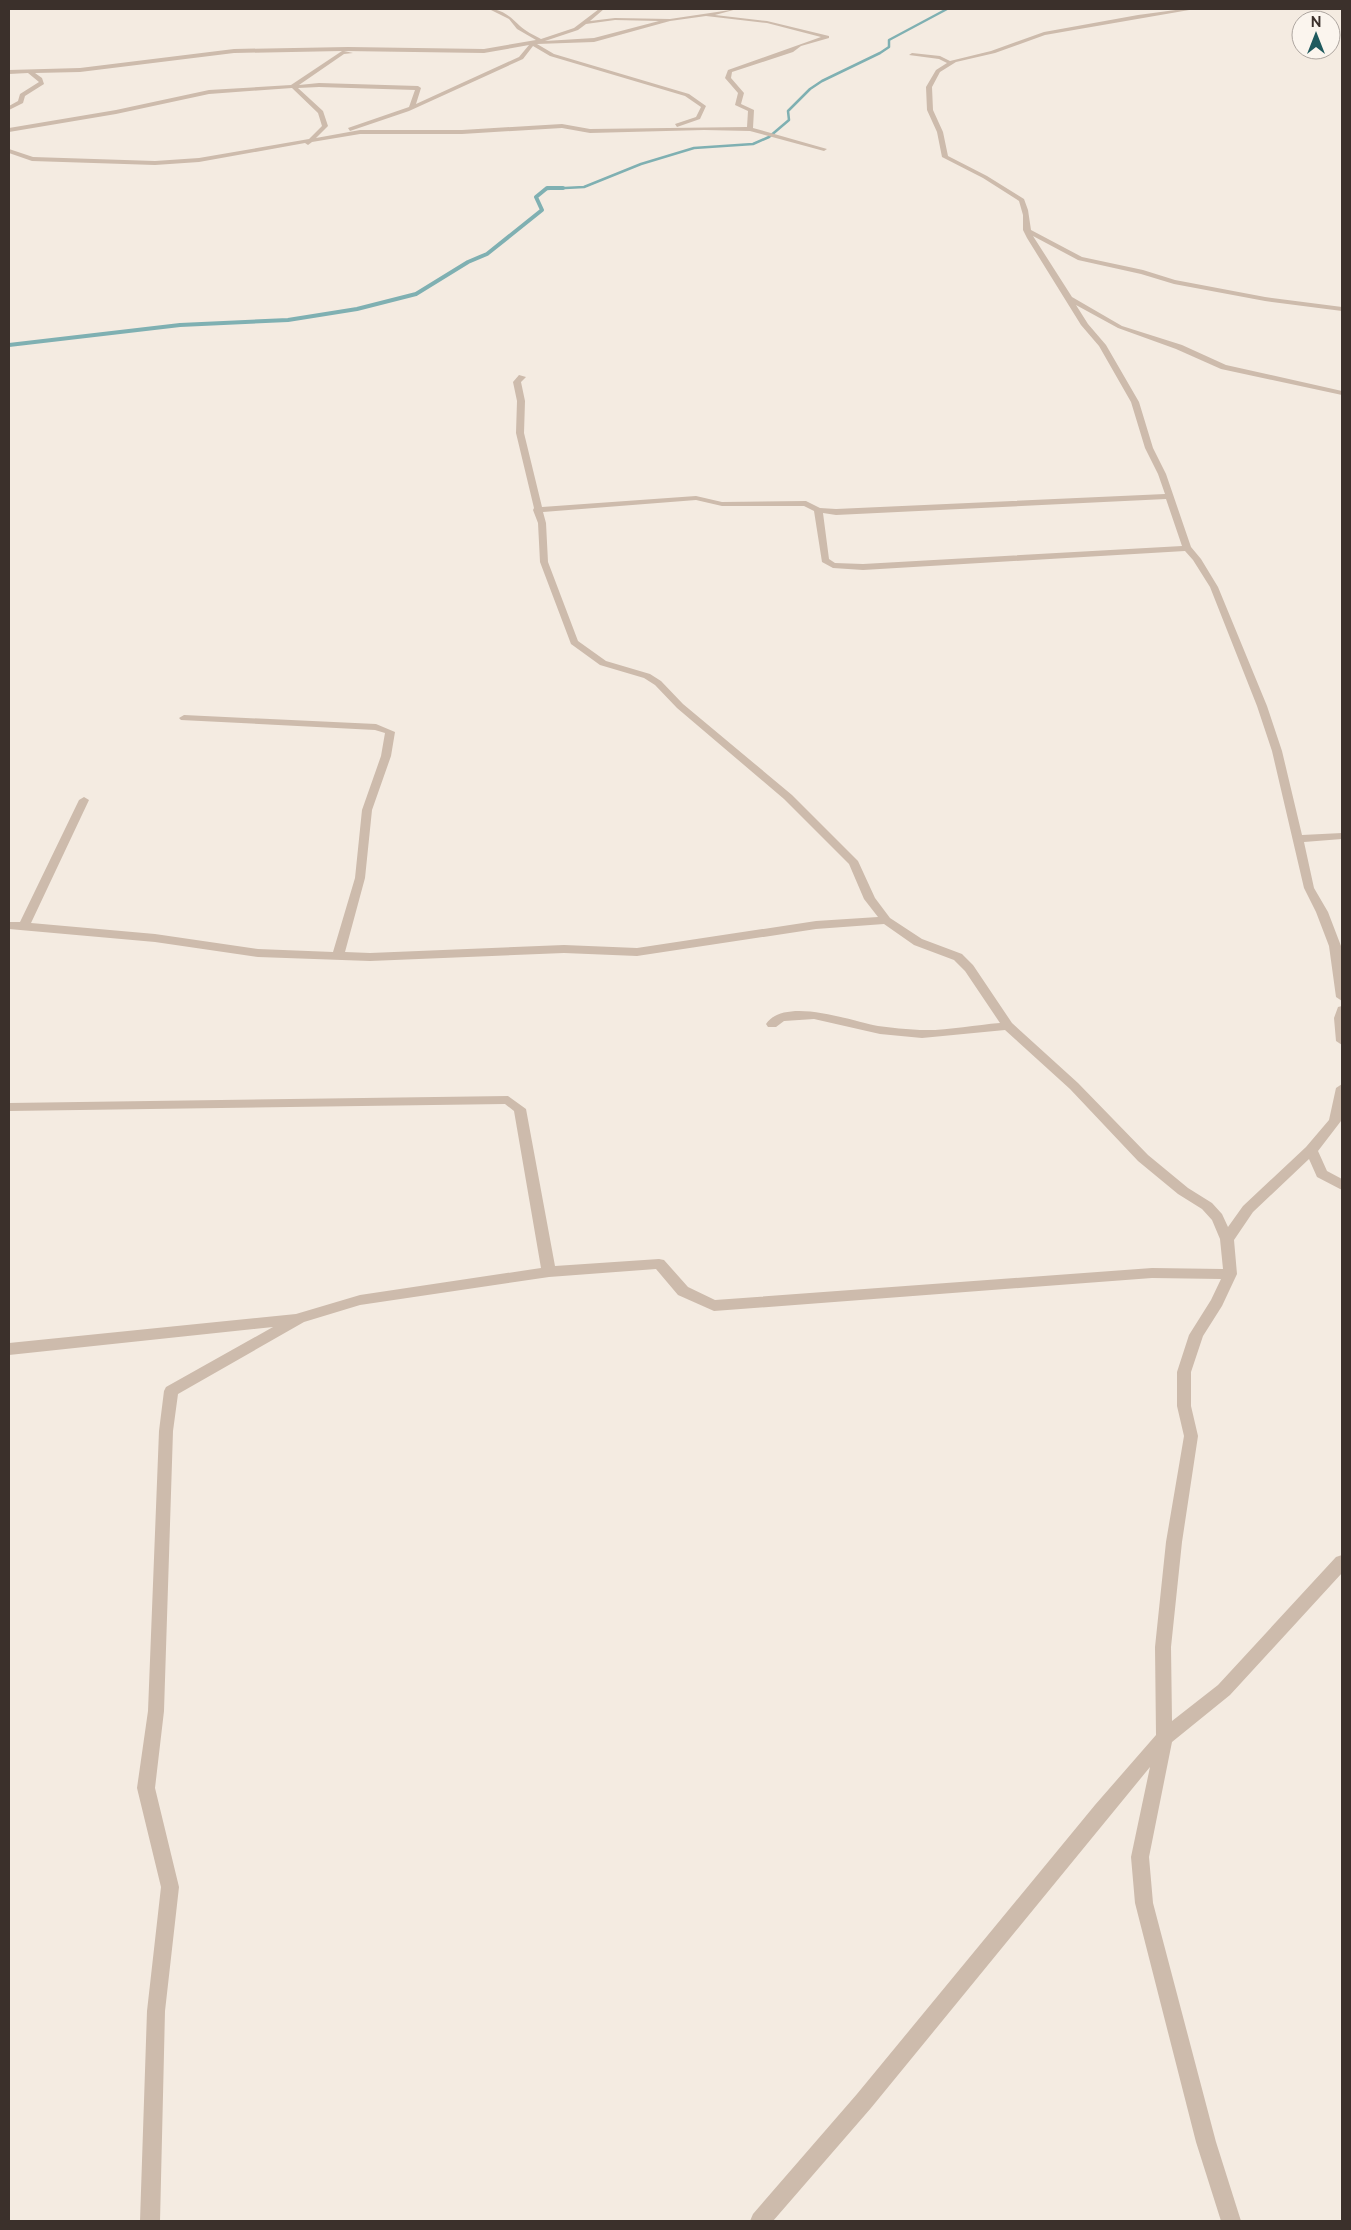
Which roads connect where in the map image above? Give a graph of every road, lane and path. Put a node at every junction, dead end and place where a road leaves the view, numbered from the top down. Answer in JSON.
{"nodes":[{"id":1,"x":491,"y":9,"type":"edge"},
{"id":2,"x":602,"y":9,"type":"edge"},
{"id":3,"x":735,"y":9,"type":"edge"},
{"id":4,"x":1193,"y":9,"type":"edge"},
{"id":5,"x":706,"y":16,"type":"junction"},
{"id":6,"x":670,"y":20,"type":"junction"},
{"id":7,"x":582,"y":23,"type":"junction"},
{"id":8,"x":543,"y":42,"type":"junction"},
{"id":9,"x":534,"y":43,"type":"junction"},
{"id":10,"x":422,"y":50,"type":"junction"},
{"id":11,"x":231,"y":51,"type":"junction"},
{"id":12,"x":343,"y":52,"type":"junction"},
{"id":13,"x":912,"y":55,"type":"dead end"},
{"id":14,"x":950,"y":63,"type":"junction"},
{"id":15,"x":9,"y":72,"type":"edge"},
{"id":16,"x":30,"y":72,"type":"junction"},
{"id":17,"x":293,"y":86,"type":"junction"},
{"id":18,"x":412,"y":107,"type":"junction"},
{"id":19,"x":9,"y":108,"type":"edge"},
{"id":20,"x":562,"y":126,"type":"junction"},
{"id":21,"x":10,"y":127,"type":"edge"},
{"id":22,"x":750,"y":129,"type":"junction"},
{"id":23,"x":308,"y":143,"type":"junction"},
{"id":24,"x":824,"y":149,"type":"dead end"},
{"id":25,"x":9,"y":151,"type":"edge"},
{"id":26,"x":1026,"y":230,"type":"junction"},
{"id":27,"x":1069,"y":298,"type":"junction"},
{"id":28,"x":1342,"y":309,"type":"edge"},
{"id":29,"x":522,"y":377,"type":"dead end"},
{"id":30,"x":1342,"y":393,"type":"edge"},
{"id":31,"x":1169,"y":496,"type":"junction"},
{"id":32,"x":537,"y":510,"type":"junction"},
{"id":33,"x":818,"y":510,"type":"junction"},
{"id":34,"x":1187,"y":548,"type":"junction"},
{"id":35,"x":184,"y":718,"type":"dead end"},
{"id":36,"x":84,"y":800,"type":"dead end"},
{"id":37,"x":1342,"y":836,"type":"edge"},
{"id":38,"x":1297,"y":839,"type":"junction"},
{"id":39,"x":886,"y":920,"type":"junction"},
{"id":40,"x":9,"y":925,"type":"edge"},
{"id":41,"x":24,"y":926,"type":"junction"},
{"id":42,"x":338,"y":956,"type":"junction"},
{"id":43,"x":1342,"y":997,"type":"edge"},
{"id":44,"x":1342,"y":1010,"type":"edge"},
{"id":45,"x":772,"y":1024,"type":"dead end"},
{"id":46,"x":1008,"y":1026,"type":"junction"},
{"id":47,"x":1342,"y":1041,"type":"edge"},
{"id":48,"x":1342,"y":1088,"type":"edge"},
{"id":49,"x":9,"y":1107,"type":"edge"},
{"id":50,"x":1311,"y":1150,"type":"junction"},
{"id":51,"x":1342,"y":1185,"type":"edge"},
{"id":52,"x":1227,"y":1239,"type":"junction"},
{"id":53,"x":549,"y":1272,"type":"junction"},
{"id":54,"x":1230,"y":1274,"type":"junction"},
{"id":55,"x":300,"y":1318,"type":"junction"},
{"id":56,"x":9,"y":1349,"type":"edge"},
{"id":57,"x":1342,"y":1562,"type":"edge"},
{"id":58,"x":1164,"y":1738,"type":"junction"},
{"id":59,"x":150,"y":2221,"type":"edge"},
{"id":60,"x":760,"y":2221,"type":"edge"},
{"id":61,"x":1231,"y":2221,"type":"edge"}],
"edges":[{"from":1,"to":8,"type":"street"},
{"from":2,"to":7,"type":"street"},
{"from":3,"to":5,"type":"street"},
{"from":4,"to":14,"type":"street"},
{"from":5,"to":6,"type":"street"},
{"from":5,"to":22,"type":"street"},
{"from":6,"to":7,"type":"street"},
{"from":6,"to":9,"type":"street"},
{"from":7,"to":8,"type":"street"},
{"from":8,"to":9,"type":"street"},
{"from":9,"to":10,"type":"street"},
{"from":9,"to":18,"type":"street"},
{"from":9,"to":20,"type":"street"},
{"from":10,"to":11,"type":"street"},
{"from":10,"to":12,"type":"street"},
{"from":11,"to":12,"type":"street"},
{"from":11,"to":16,"type":"street"},
{"from":12,"to":17,"type":"street"},
{"from":13,"to":14,"type":"street"},
{"from":14,"to":26,"type":"street"},
{"from":15,"to":16,"type":"street"},
{"from":16,"to":19,"type":"street"},
{"from":17,"to":18,"type":"street"},
{"from":17,"to":21,"type":"street"},
{"from":17,"to":23,"type":"street"},
{"from":18,"to":23,"type":"street"},
{"from":20,"to":22,"type":"street"},
{"from":20,"to":23,"type":"street"},
{"from":22,"to":24,"type":"street"},
{"from":23,"to":25,"type":"street"},
{"from":26,"to":27,"type":"street"},
{"from":26,"to":28,"type":"street"},
{"from":27,"to":30,"type":"street"},
{"from":27,"to":31,"type":"street"},
{"from":29,"to":32,"type":"street"},
{"from":31,"to":33,"type":"street"},
{"from":31,"to":34,"type":"street"},
{"from":32,"to":33,"type":"street"},
{"from":32,"to":39,"type":"street"},
{"from":33,"to":34,"type":"street"},
{"from":34,"to":38,"type":"street"},
{"from":35,"to":42,"type":"street"},
{"from":36,"to":41,"type":"street"},
{"from":37,"to":38,"type":"street"},
{"from":38,"to":43,"type":"street"},
{"from":39,"to":42,"type":"street"},
{"from":39,"to":46,"type":"street"},
{"from":40,"to":41,"type":"street"},
{"from":41,"to":42,"type":"street"},
{"from":44,"to":47,"type":"street"},
{"from":45,"to":46,"type":"street"},
{"from":46,"to":52,"type":"street"},
{"from":48,"to":50,"type":"street"},
{"from":49,"to":53,"type":"street"},
{"from":50,"to":51,"type":"street"},
{"from":50,"to":52,"type":"street"},
{"from":52,"to":54,"type":"street"},
{"from":53,"to":54,"type":"street"},
{"from":53,"to":55,"type":"street"},
{"from":54,"to":58,"type":"street"},
{"from":55,"to":56,"type":"street"},
{"from":55,"to":59,"type":"street"},
{"from":57,"to":58,"type":"street"},
{"from":58,"to":60,"type":"street"},
{"from":58,"to":61,"type":"street"}]}
